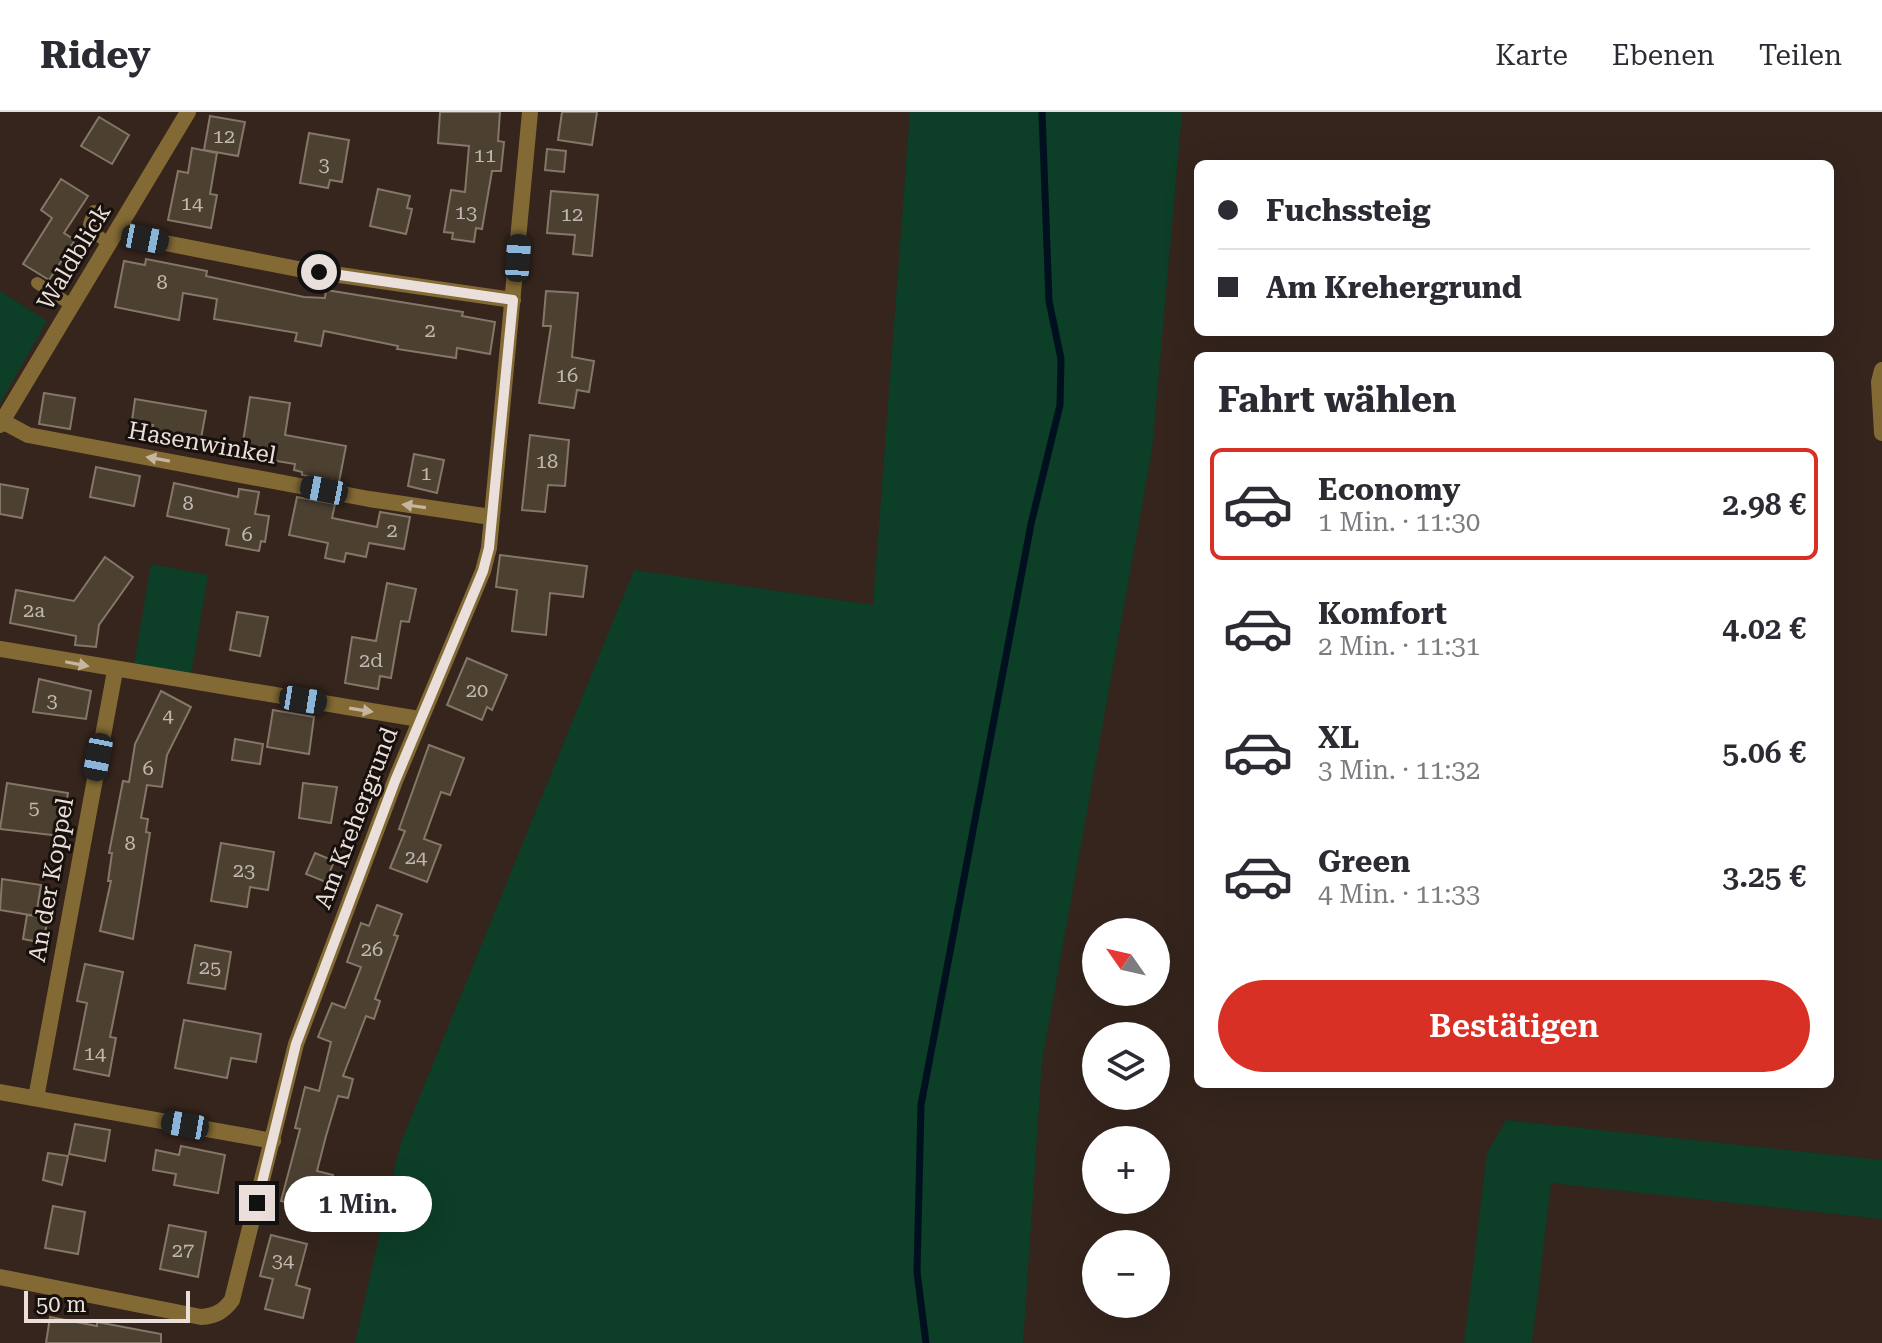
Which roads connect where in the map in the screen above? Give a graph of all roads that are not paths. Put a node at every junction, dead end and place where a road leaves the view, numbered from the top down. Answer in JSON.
{"nodes":[{"id":1,"x":188,"y":112,"type":"edge"},
{"id":2,"x":530,"y":112,"type":"edge"},
{"id":3,"x":94,"y":211,"type":"dead end"},
{"id":4,"x":121,"y":227,"type":"junction"},
{"id":5,"x":110,"y":245,"type":"junction"},
{"id":6,"x":37,"y":283,"type":"dead end"},
{"id":7,"x":513,"y":300,"type":"junction"},
{"id":8,"x":73,"y":306,"type":"junction"},
{"id":9,"x":1882,"y":370,"type":"edge"},
{"id":10,"x":1,"y":423,"type":"edge"},
{"id":11,"x":1882,"y":433,"type":"edge"},
{"id":12,"x":491,"y":517,"type":"junction"},
{"id":13,"x":0,"y":649,"type":"edge"},
{"id":14,"x":115,"y":671,"type":"junction"},
{"id":15,"x":419,"y":719,"type":"junction"},
{"id":16,"x":0,"y":1092,"type":"edge"},
{"id":17,"x":36,"y":1098,"type":"junction"},
{"id":18,"x":273,"y":1141,"type":"junction"},
{"id":19,"x":0,"y":1277,"type":"edge"}],
"edges":[{"from":1,"to":4,"type":"street","name":"Waldblick"},
{"from":2,"to":7,"type":"street","name":"Am Krehergrund"},
{"from":3,"to":5,"type":"lane"},
{"from":4,"to":5,"type":"street","name":"Waldblick"},
{"from":4,"to":7,"type":"street"},
{"from":5,"to":8,"type":"street","name":"Waldblick"},
{"from":6,"to":8,"type":"lane"},
{"from":7,"to":12,"type":"street","name":"Am Krehergrund"},
{"from":8,"to":10,"type":"street","name":"Waldblick"},
{"from":9,"to":11,"type":"street"},
{"from":12,"to":10,"type":"street","name":"Hasenwinkel","one_way":true},
{"from":12,"to":15,"type":"street","name":"Am Krehergrund"},
{"from":13,"to":14,"type":"street","one_way":true},
{"from":14,"to":15,"type":"street","one_way":true},
{"from":14,"to":17,"type":"street","name":"An der Koppel"},
{"from":15,"to":18,"type":"street","name":"Am Krehergrund"},
{"from":16,"to":17,"type":"street"},
{"from":17,"to":18,"type":"street"},
{"from":18,"to":19,"type":"street","name":"Am Krehergrund"}]}
